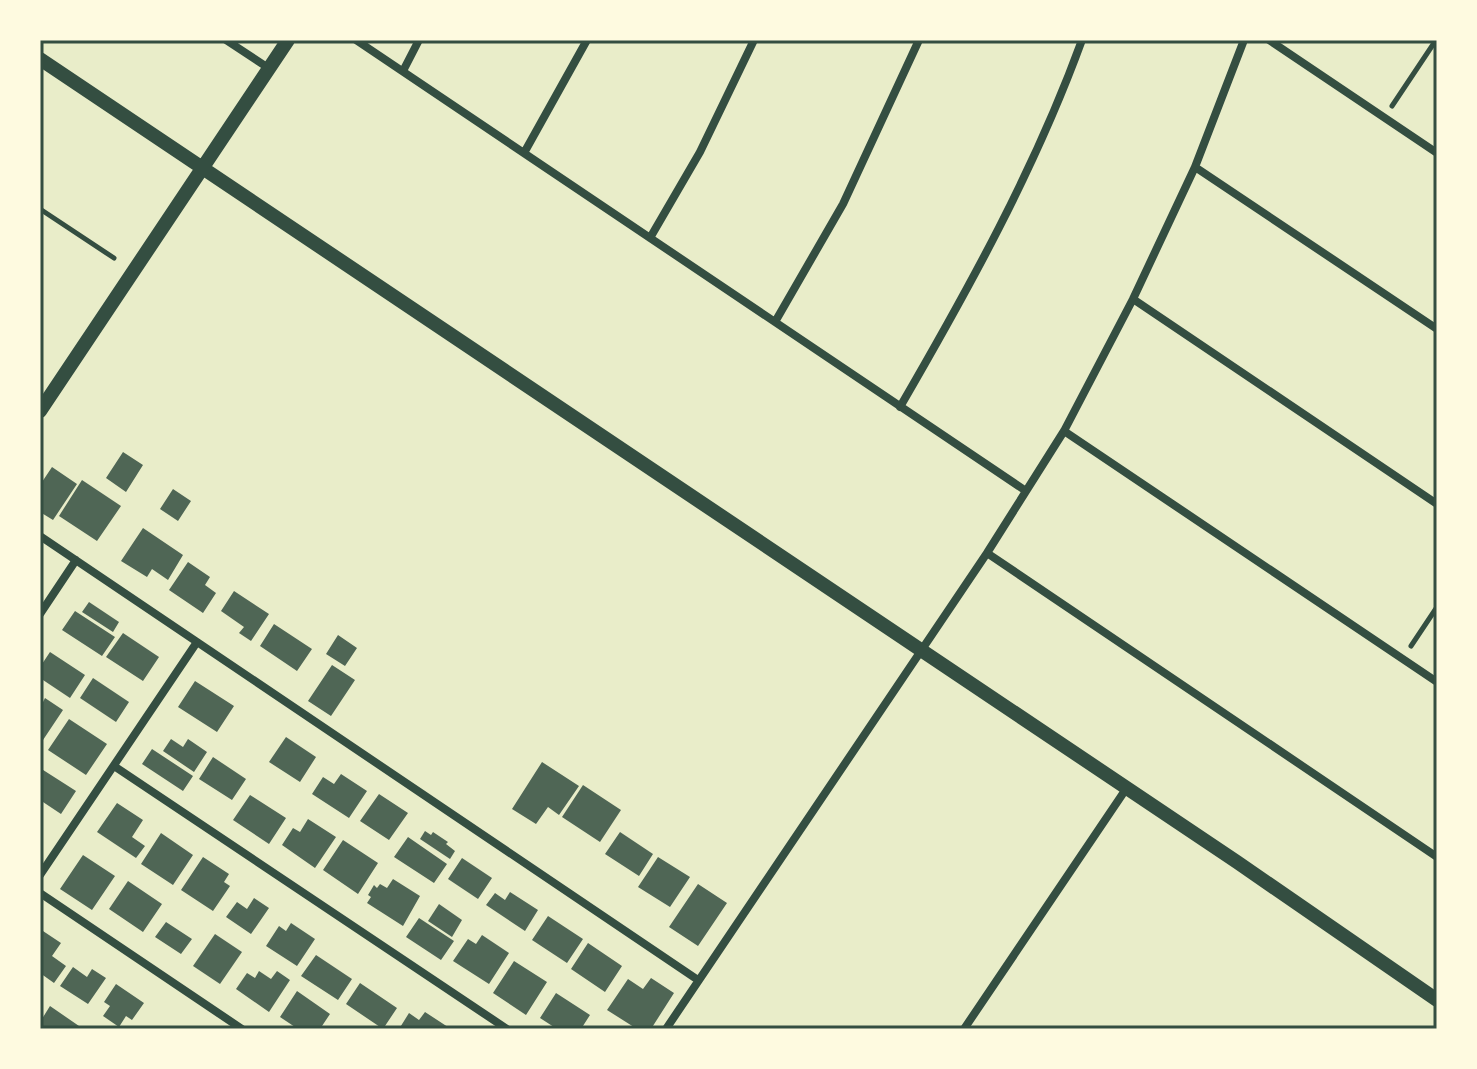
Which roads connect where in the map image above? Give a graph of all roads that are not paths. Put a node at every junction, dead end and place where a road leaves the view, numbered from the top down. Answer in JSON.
{"nodes":[{"id":1,"x":226,"y":40,"type":"edge"},
{"id":2,"x":288,"y":40,"type":"edge"},
{"id":3,"x":356,"y":40,"type":"edge"},
{"id":4,"x":419,"y":40,"type":"edge"},
{"id":5,"x":587,"y":40,"type":"edge"},
{"id":6,"x":754,"y":40,"type":"edge"},
{"id":7,"x":919,"y":40,"type":"edge"},
{"id":8,"x":1082,"y":40,"type":"edge"},
{"id":9,"x":1244,"y":40,"type":"edge"},
{"id":10,"x":1269,"y":40,"type":"edge"},
{"id":11,"x":40,"y":59,"type":"edge"},
{"id":12,"x":270,"y":69,"type":"junction"},
{"id":13,"x":403,"y":71,"type":"junction"},
{"id":14,"x":524,"y":153,"type":"junction"},
{"id":15,"x":1437,"y":153,"type":"edge"},
{"id":16,"x":1195,"y":167,"type":"junction"},
{"id":17,"x":201,"y":168,"type":"junction"},
{"id":18,"x":650,"y":238,"type":"junction"},
{"id":19,"x":1133,"y":299,"type":"junction"},
{"id":20,"x":775,"y":322,"type":"junction"},
{"id":21,"x":1437,"y":329,"type":"edge"},
{"id":22,"x":900,"y":407,"type":"junction"},
{"id":23,"x":40,"y":411,"type":"edge"},
{"id":24,"x":1064,"y":431,"type":"junction"},
{"id":25,"x":1026,"y":491,"type":"junction"},
{"id":26,"x":1437,"y":504,"type":"edge"},
{"id":27,"x":40,"y":536,"type":"edge"},
{"id":28,"x":987,"y":553,"type":"junction"},
{"id":29,"x":76,"y":560,"type":"junction"},
{"id":30,"x":40,"y":614,"type":"edge"},
{"id":31,"x":197,"y":642,"type":"junction"},
{"id":32,"x":919,"y":650,"type":"junction"},
{"id":33,"x":1437,"y":682,"type":"edge"},
{"id":34,"x":114,"y":766,"type":"junction"},
{"id":35,"x":1126,"y":789,"type":"junction"},
{"id":36,"x":1437,"y":857,"type":"edge"},
{"id":37,"x":40,"y":875,"type":"edge"},
{"id":38,"x":40,"y":893,"type":"edge"},
{"id":39,"x":698,"y":980,"type":"junction"},
{"id":40,"x":1437,"y":1000,"type":"edge"},
{"id":41,"x":242,"y":1029,"type":"edge"},
{"id":42,"x":507,"y":1029,"type":"edge"},
{"id":43,"x":666,"y":1029,"type":"edge"},
{"id":44,"x":964,"y":1029,"type":"edge"}],
"edges":[{"from":1,"to":12,"type":"street"},
{"from":2,"to":12,"type":"street"},
{"from":3,"to":13,"type":"street"},
{"from":4,"to":13,"type":"street"},
{"from":5,"to":14,"type":"street"},
{"from":6,"to":18,"type":"street"},
{"from":7,"to":20,"type":"street"},
{"from":8,"to":22,"type":"street"},
{"from":9,"to":16,"type":"street"},
{"from":10,"to":15,"type":"street"},
{"from":11,"to":17,"type":"street"},
{"from":12,"to":17,"type":"street"},
{"from":13,"to":14,"type":"street"},
{"from":14,"to":18,"type":"street"},
{"from":16,"to":19,"type":"street"},
{"from":16,"to":21,"type":"street"},
{"from":17,"to":23,"type":"street"},
{"from":17,"to":32,"type":"street"},
{"from":18,"to":20,"type":"street"},
{"from":19,"to":24,"type":"street"},
{"from":19,"to":26,"type":"street"},
{"from":20,"to":22,"type":"street"},
{"from":22,"to":25,"type":"street"},
{"from":24,"to":25,"type":"street"},
{"from":24,"to":33,"type":"street"},
{"from":25,"to":28,"type":"street"},
{"from":27,"to":29,"type":"street"},
{"from":28,"to":32,"type":"street"},
{"from":28,"to":36,"type":"street"},
{"from":29,"to":30,"type":"street"},
{"from":29,"to":31,"type":"street"},
{"from":31,"to":34,"type":"street"},
{"from":31,"to":39,"type":"street"},
{"from":32,"to":35,"type":"street"},
{"from":32,"to":39,"type":"street"},
{"from":34,"to":37,"type":"street"},
{"from":34,"to":42,"type":"street"},
{"from":35,"to":40,"type":"street"},
{"from":35,"to":44,"type":"street"},
{"from":38,"to":41,"type":"street"},
{"from":39,"to":43,"type":"street"}]}
